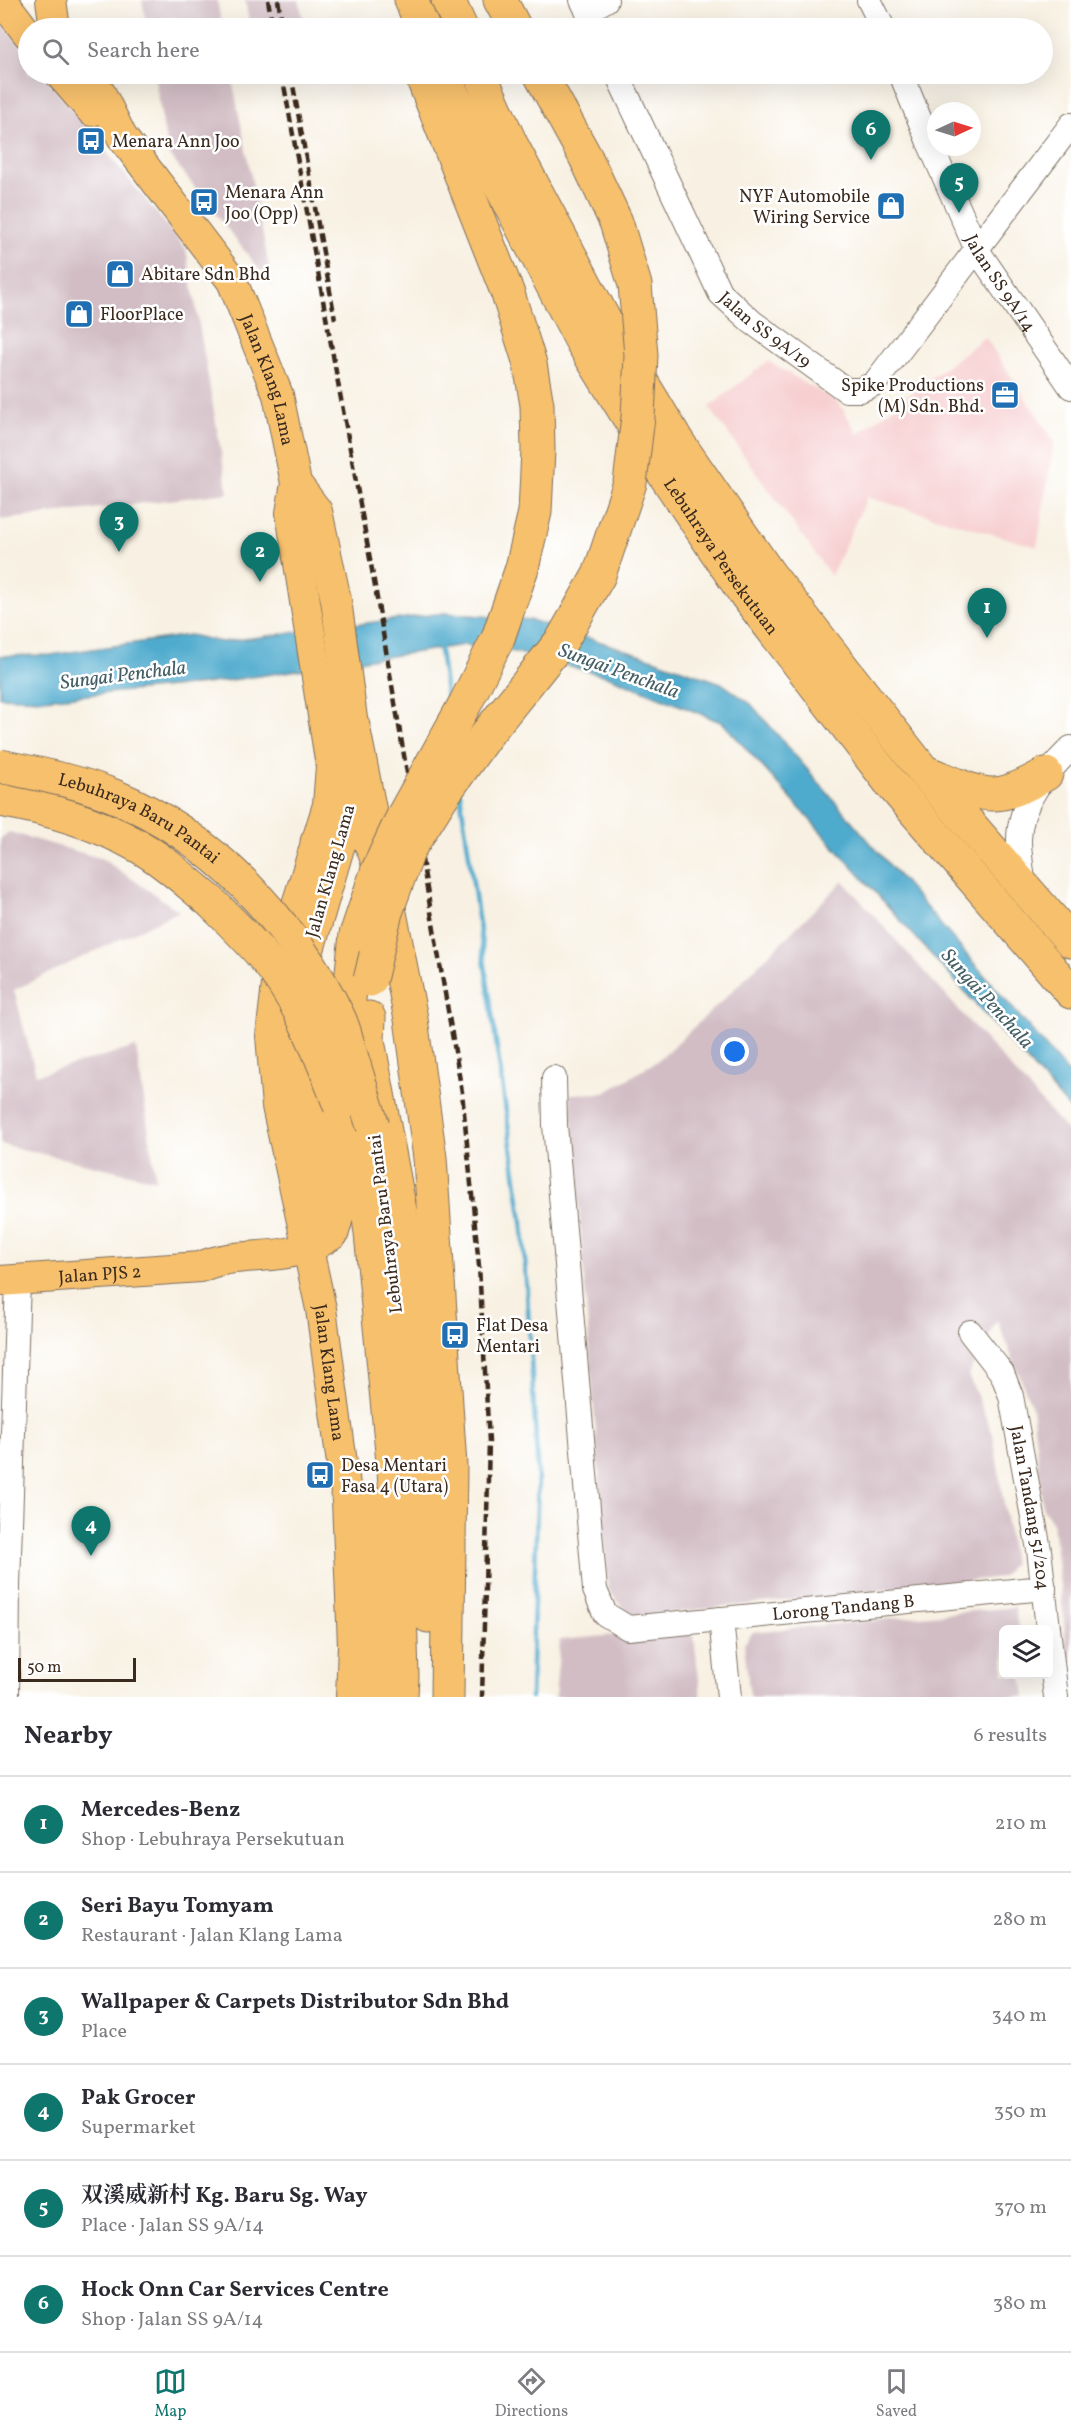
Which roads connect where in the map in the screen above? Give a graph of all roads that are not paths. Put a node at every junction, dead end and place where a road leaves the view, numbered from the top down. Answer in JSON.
{"nodes":[{"id":1,"x":2,"y":0,"type":"edge"},
{"id":2,"x":26,"y":0,"type":"edge"},
{"id":3,"x":51,"y":0,"type":"edge"},
{"id":4,"x":396,"y":0,"type":"edge"},
{"id":5,"x":411,"y":0,"type":"edge"},
{"id":6,"x":448,"y":0,"type":"edge"},
{"id":7,"x":500,"y":0,"type":"edge"},
{"id":8,"x":869,"y":0,"type":"edge"},
{"id":9,"x":40,"y":18,"type":"edge"},
{"id":10,"x":54,"y":18,"type":"edge"},
{"id":11,"x":401,"y":18,"type":"edge"},
{"id":12,"x":419,"y":18,"type":"edge"},
{"id":13,"x":456,"y":18,"type":"edge"},
{"id":14,"x":510,"y":18,"type":"edge"},
{"id":15,"x":878,"y":18,"type":"edge"},
{"id":16,"x":18,"y":20,"type":"edge"},
{"id":17,"x":68,"y":84,"type":"edge"},
{"id":18,"x":93,"y":84,"type":"edge"},
{"id":19,"x":425,"y":84,"type":"edge"},
{"id":20,"x":447,"y":84,"type":"edge"},
{"id":21,"x":484,"y":84,"type":"edge"},
{"id":22,"x":545,"y":84,"type":"edge"},
{"id":23,"x":622,"y":84,"type":"edge"},
{"id":24,"x":905,"y":84,"type":"edge"},
{"id":25,"x":1071,"y":125,"type":"edge"},
{"id":26,"x":122,"y":137,"type":"junction"},
{"id":27,"x":977,"y":250,"type":"junction"},
{"id":28,"x":1071,"y":387,"type":"edge"},
{"id":29,"x":296,"y":483,"type":"junction"},
{"id":30,"x":353,"y":726,"type":"junction"},
{"id":31,"x":0,"y":760,"type":"edge"},
{"id":32,"x":1063,"y":762,"type":"edge"},
{"id":33,"x":0,"y":766,"type":"edge"},
{"id":34,"x":925,"y":773,"type":"junction"},
{"id":35,"x":0,"y":800,"type":"edge"},
{"id":36,"x":345,"y":827,"type":"junction"},
{"id":37,"x":317,"y":842,"type":"junction"},
{"id":38,"x":384,"y":877,"type":"junction"},
{"id":39,"x":1024,"y":886,"type":"junction"},
{"id":40,"x":356,"y":935,"type":"junction"},
{"id":41,"x":1071,"y":941,"type":"edge"},
{"id":42,"x":280,"y":959,"type":"junction"},
{"id":43,"x":1071,"y":992,"type":"edge"},
{"id":44,"x":554,"y":1078,"type":"dead end"},
{"id":45,"x":312,"y":1252,"type":"junction"},
{"id":46,"x":9,"y":1280,"type":"edge"},
{"id":47,"x":970,"y":1332,"type":"dead end"},
{"id":48,"x":1044,"y":1588,"type":"junction"},
{"id":49,"x":721,"y":1619,"type":"junction"},
{"id":50,"x":7,"y":1697,"type":"edge"},
{"id":51,"x":351,"y":1697,"type":"edge"},
{"id":52,"x":376,"y":1697,"type":"edge"},
{"id":53,"x":401,"y":1697,"type":"edge"},
{"id":54,"x":414,"y":1697,"type":"edge"},
{"id":55,"x":431,"y":1697,"type":"edge"},
{"id":56,"x":447,"y":1697,"type":"edge"},
{"id":57,"x":729,"y":1697,"type":"edge"},
{"id":58,"x":1056,"y":1697,"type":"edge"}],
"edges":[{"from":1,"to":16,"type":"main road"},
{"from":2,"to":9,"type":"main road"},
{"from":3,"to":10,"type":"main road"},
{"from":4,"to":11,"type":"highway"},
{"from":5,"to":12,"type":"highway"},
{"from":6,"to":13,"type":"highway"},
{"from":7,"to":14,"type":"highway"},
{"from":8,"to":15,"type":"street"},
{"from":17,"to":26,"type":"main road","name":"Jalan Klang Lama"},
{"from":18,"to":26,"type":"main road","name":"Jalan Klang Lama"},
{"from":19,"to":40,"type":"highway","bridge":true},
{"from":20,"to":43,"type":"highway","name":"Lebuhraya Persekutuan"},
{"from":21,"to":34,"type":"highway","name":"Lebuhraya Persekutuan"},
{"from":22,"to":55,"type":"highway","bridge":true},
{"from":23,"to":27,"type":"street","name":"Jalan SS 9A/19"},
{"from":24,"to":27,"type":"street","name":"Jalan SS 9A/14"},
{"from":25,"to":27,"type":"street","name":"Jalan SS 9A/19"},
{"from":26,"to":29,"type":"main road","name":"Jalan Klang Lama"},
{"from":27,"to":28,"type":"street","name":"Jalan SS 9A/14"},
{"from":29,"to":30,"type":"main road","name":"Jalan Klang Lama"},
{"from":29,"to":37,"type":"main road","name":"Jalan Klang Lama"},
{"from":30,"to":36,"type":"main road","name":"Jalan Klang Lama"},
{"from":30,"to":38,"type":"highway"},
{"from":31,"to":42,"type":"highway"},
{"from":32,"to":34,"type":"highway"},
{"from":32,"to":39,"type":"street"},
{"from":33,"to":54,"type":"highway","name":"Lebuhraya Baru Pantai","bridge":true},
{"from":34,"to":39,"type":"highway","name":"Lebuhraya Persekutuan"},
{"from":35,"to":52,"type":"highway","name":"Lebuhraya Baru Pantai","bridge":true},
{"from":36,"to":37,"type":"highway"},
{"from":36,"to":38,"type":"highway"},
{"from":36,"to":45,"type":"main road","name":"Jalan Klang Lama"},
{"from":37,"to":42,"type":"main road","name":"Jalan Klang Lama"},
{"from":38,"to":56,"type":"highway"},
{"from":39,"to":41,"type":"highway","name":"Lebuhraya Persekutuan"},
{"from":40,"to":45,"type":"highway"},
{"from":40,"to":53,"type":"highway"},
{"from":42,"to":45,"type":"main road","name":"Jalan Klang Lama"},
{"from":44,"to":49,"type":"street","name":"Lorong Tandang B"},
{"from":45,"to":46,"type":"main road","name":"Jalan PJS 2"},
{"from":45,"to":51,"type":"main road","name":"Jalan Klang Lama"},
{"from":46,"to":50,"type":"street"},
{"from":47,"to":48,"type":"street","name":"Jalan Tandang 51/204"},
{"from":48,"to":49,"type":"street","name":"Lorong Tandang B"},
{"from":48,"to":58,"type":"street","name":"Jalan Tandang 51/204"},
{"from":49,"to":57,"type":"street"}]}
